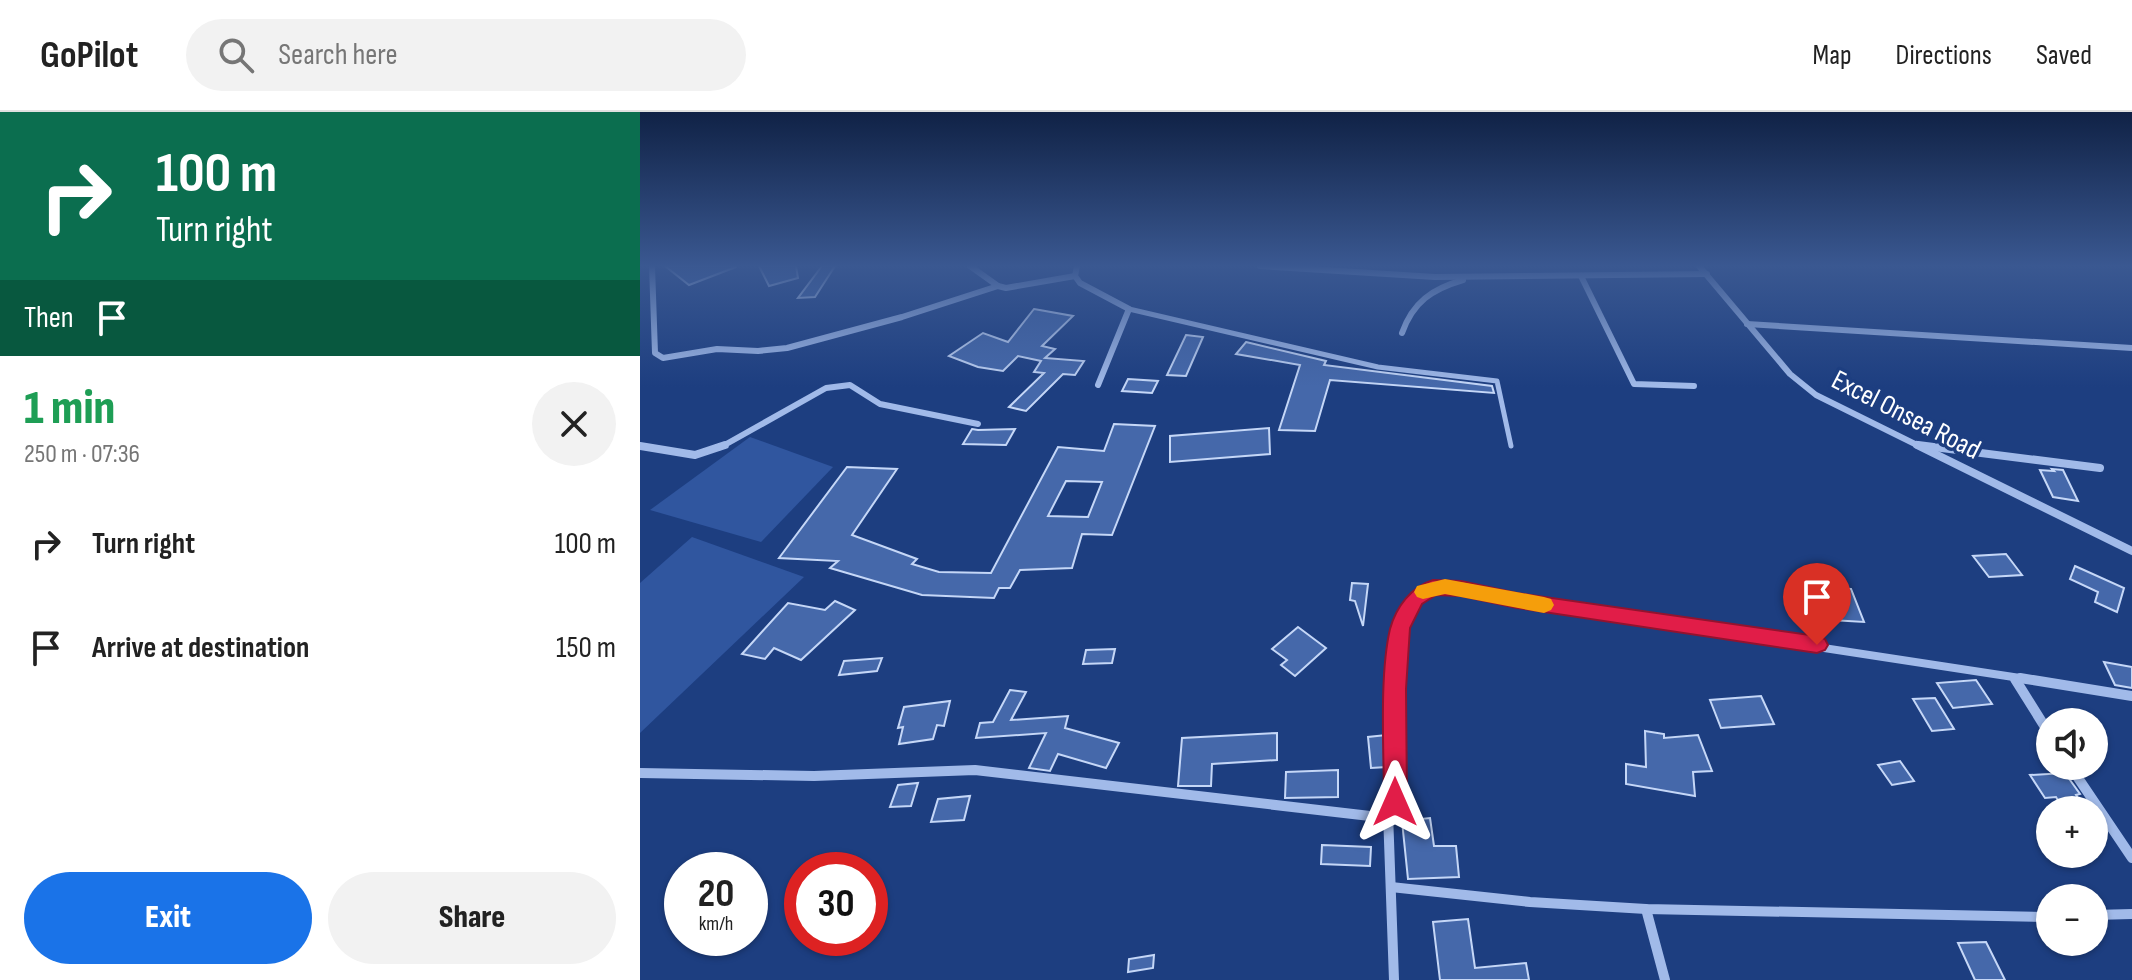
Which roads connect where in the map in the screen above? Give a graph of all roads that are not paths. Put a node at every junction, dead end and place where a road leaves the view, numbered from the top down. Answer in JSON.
{"nodes":[{"id":1,"x":652,"y":307,"type":"edge"},
{"id":2,"x":936,"y":307,"type":"edge"},
{"id":3,"x":1124,"y":307,"type":"edge"},
{"id":4,"x":1412,"y":307,"type":"edge"},
{"id":5,"x":1596,"y":307,"type":"edge"},
{"id":6,"x":1733,"y":307,"type":"edge"},
{"id":7,"x":1129,"y":309,"type":"junction"},
{"id":8,"x":1747,"y":324,"type":"junction"},
{"id":9,"x":1402,"y":333,"type":"dead end"},
{"id":10,"x":2132,"y":348,"type":"edge"},
{"id":11,"x":1098,"y":385,"type":"dead end"},
{"id":12,"x":1694,"y":386,"type":"dead end"},
{"id":13,"x":978,"y":424,"type":"dead end"},
{"id":14,"x":1910,"y":444,"type":"junction"},
{"id":15,"x":640,"y":446,"type":"edge"},
{"id":16,"x":1511,"y":446,"type":"dead end"},
{"id":17,"x":2100,"y":468,"type":"dead end"},
{"id":18,"x":2132,"y":551,"type":"edge"},
{"id":19,"x":2015,"y":679,"type":"junction"},
{"id":20,"x":2132,"y":696,"type":"edge"},
{"id":21,"x":2036,"y":713,"type":"edge"},
{"id":22,"x":640,"y":773,"type":"edge"},
{"id":23,"x":2079,"y":780,"type":"edge"},
{"id":24,"x":1388,"y":813,"type":"junction"},
{"id":25,"x":2132,"y":858,"type":"edge"},
{"id":26,"x":1391,"y":887,"type":"junction"},
{"id":27,"x":1646,"y":909,"type":"junction"},
{"id":28,"x":2132,"y":914,"type":"edge"},
{"id":29,"x":2108,"y":915,"type":"edge"},
{"id":30,"x":2036,"y":917,"type":"edge"},
{"id":31,"x":1394,"y":980,"type":"edge"},
{"id":32,"x":1665,"y":980,"type":"edge"}],
"edges":[{"from":1,"to":2,"type":"street"},
{"from":3,"to":7,"type":"street"},
{"from":4,"to":9,"type":"street"},
{"from":5,"to":12,"type":"street"},
{"from":6,"to":8,"type":"street","name":"Excel Onsea Road"},
{"from":7,"to":11,"type":"street"},
{"from":7,"to":16,"type":"lane"},
{"from":8,"to":10,"type":"street"},
{"from":8,"to":14,"type":"street","name":"Excel Onsea Road"},
{"from":13,"to":15,"type":"street"},
{"from":14,"to":17,"type":"street"},
{"from":14,"to":18,"type":"street","name":"Excel Onsea Road"},
{"from":19,"to":20,"type":"street"},
{"from":19,"to":21,"type":"street"},
{"from":19,"to":24,"type":"street"},
{"from":22,"to":24,"type":"street"},
{"from":23,"to":25,"type":"street"},
{"from":24,"to":26,"type":"street"},
{"from":26,"to":27,"type":"street"},
{"from":26,"to":31,"type":"street"},
{"from":27,"to":30,"type":"street"},
{"from":27,"to":32,"type":"street"},
{"from":28,"to":29,"type":"street"}]}
